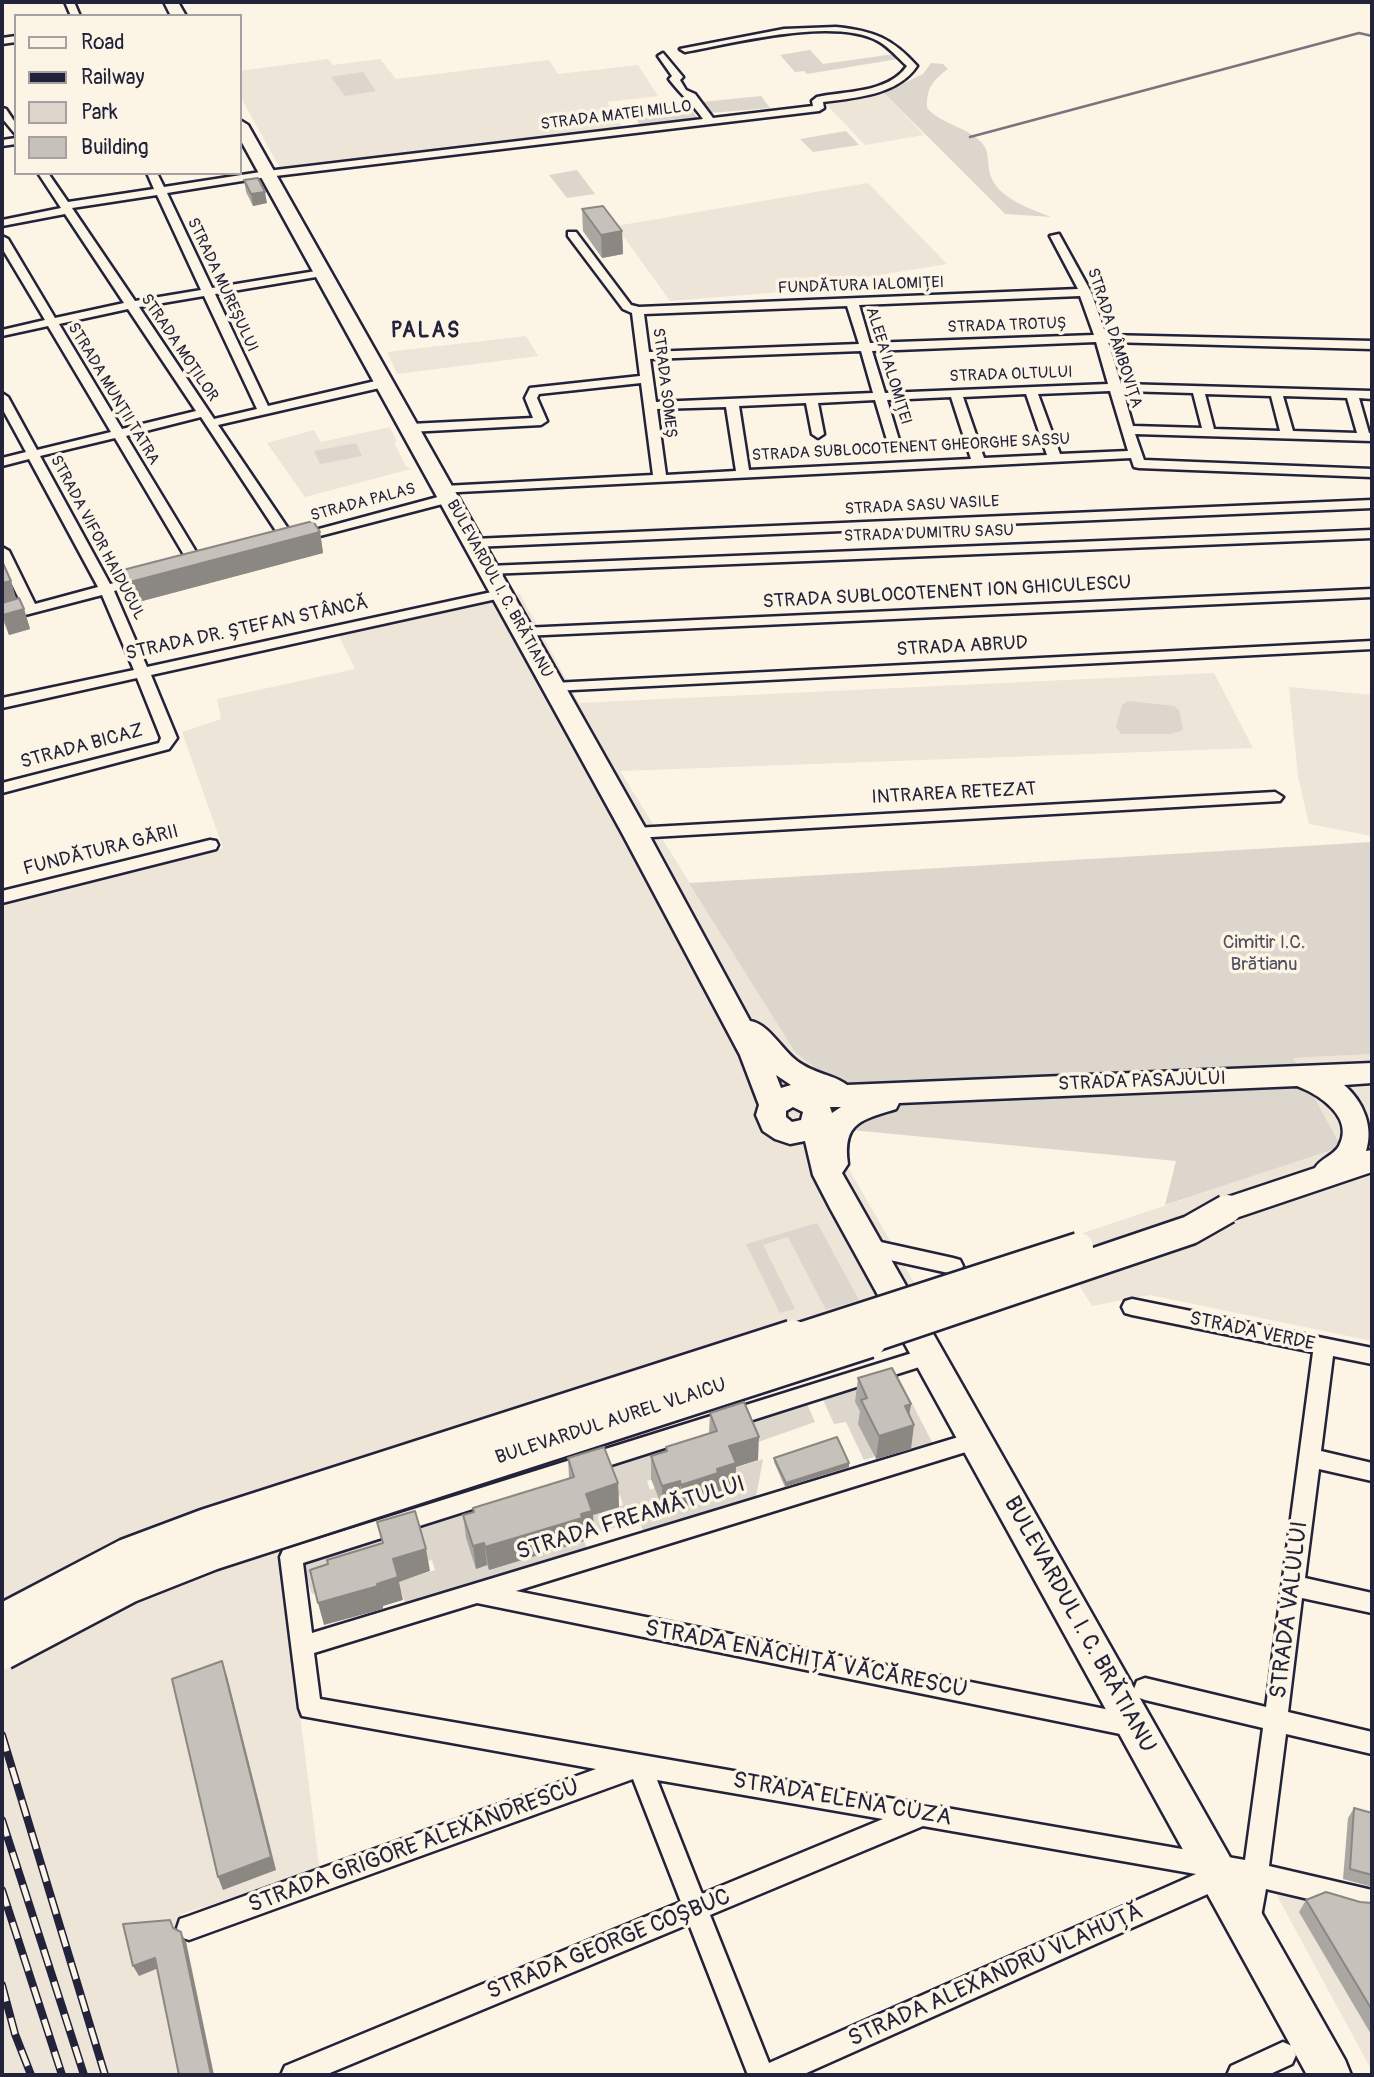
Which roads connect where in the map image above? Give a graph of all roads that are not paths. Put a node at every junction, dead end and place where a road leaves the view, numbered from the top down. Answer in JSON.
{"nodes":[{"id":1,"x":685,"y":49,"type":"dead end"},
{"id":2,"x":663,"y":56,"type":"dead end"},
{"id":3,"x":2,"y":111,"type":"edge"},
{"id":4,"x":710,"y":121,"type":"junction"},
{"id":5,"x":14,"y":129,"type":"edge"},
{"id":6,"x":242,"y":129,"type":"edge"},
{"id":7,"x":267,"y":174,"type":"junction"},
{"id":8,"x":44,"y":175,"type":"edge"},
{"id":9,"x":153,"y":175,"type":"edge"},
{"id":10,"x":160,"y":191,"type":"junction"},
{"id":11,"x":66,"y":208,"type":"junction"},
{"id":12,"x":2,"y":223,"type":"edge"},
{"id":13,"x":572,"y":234,"type":"dead end"},
{"id":14,"x":1055,"y":236,"type":"dead end"},
{"id":15,"x":2,"y":239,"type":"edge"},
{"id":16,"x":322,"y":273,"type":"junction"},
{"id":17,"x":208,"y":292,"type":"junction"},
{"id":18,"x":1085,"y":292,"type":"junction"},
{"id":19,"x":852,"y":302,"type":"junction"},
{"id":20,"x":131,"y":305,"type":"junction"},
{"id":21,"x":638,"y":311,"type":"junction"},
{"id":22,"x":51,"y":322,"type":"junction"},
{"id":23,"x":2,"y":333,"type":"edge"},
{"id":24,"x":1099,"y":338,"type":"junction"},
{"id":25,"x":1372,"y":345,"type":"edge"},
{"id":26,"x":865,"y":347,"type":"junction"},
{"id":27,"x":644,"y":356,"type":"junction"},
{"id":28,"x":647,"y":379,"type":"junction"},
{"id":29,"x":384,"y":383,"type":"junction"},
{"id":30,"x":1114,"y":387,"type":"junction"},
{"id":31,"x":1198,"y":389,"type":"junction"},
{"id":32,"x":1031,"y":390,"type":"junction"},
{"id":33,"x":1276,"y":392,"type":"junction"},
{"id":34,"x":956,"y":393,"type":"junction"},
{"id":35,"x":1352,"y":394,"type":"junction"},
{"id":36,"x":1372,"y":394,"type":"edge"},
{"id":37,"x":2,"y":397,"type":"edge"},
{"id":38,"x":880,"y":397,"type":"junction"},
{"id":39,"x":811,"y":399,"type":"junction"},
{"id":40,"x":732,"y":402,"type":"junction"},
{"id":41,"x":651,"y":406,"type":"junction"},
{"id":42,"x":264,"y":411,"type":"junction"},
{"id":43,"x":207,"y":418,"type":"junction"},
{"id":44,"x":410,"y":428,"type":"junction"},
{"id":45,"x":1128,"y":430,"type":"junction"},
{"id":46,"x":1209,"y":432,"type":"junction"},
{"id":47,"x":118,"y":433,"type":"junction"},
{"id":48,"x":818,"y":434,"type":"dead end"},
{"id":49,"x":1288,"y":435,"type":"junction"},
{"id":50,"x":1368,"y":437,"type":"edge"},
{"id":51,"x":894,"y":440,"type":"dead end"},
{"id":52,"x":33,"y":454,"type":"junction"},
{"id":53,"x":1135,"y":454,"type":"junction"},
{"id":54,"x":1055,"y":458,"type":"junction"},
{"id":55,"x":2,"y":462,"type":"edge"},
{"id":56,"x":979,"y":462,"type":"junction"},
{"id":57,"x":1372,"y":474,"type":"edge"},
{"id":58,"x":743,"y":475,"type":"junction"},
{"id":59,"x":660,"y":479,"type":"junction"},
{"id":60,"x":447,"y":494,"type":"junction"},
{"id":61,"x":1372,"y":504,"type":"edge"},
{"id":62,"x":1372,"y":534,"type":"edge"},
{"id":63,"x":282,"y":542,"type":"joint"},
{"id":64,"x":473,"y":543,"type":"junction"},
{"id":65,"x":2,"y":551,"type":"edge"},
{"id":66,"x":197,"y":565,"type":"edge"},
{"id":67,"x":488,"y":570,"type":"junction"},
{"id":68,"x":158,"y":575,"type":"edge"},
{"id":69,"x":107,"y":589,"type":"junction"},
{"id":70,"x":1372,"y":593,"type":"edge"},
{"id":71,"x":501,"y":594,"type":"junction"},
{"id":72,"x":31,"y":609,"type":"junction"},
{"id":73,"x":2,"y":617,"type":"edge"},
{"id":74,"x":523,"y":632,"type":"junction"},
{"id":75,"x":1372,"y":645,"type":"edge"},
{"id":76,"x":144,"y":671,"type":"junction"},
{"id":77,"x":553,"y":687,"type":"junction"},
{"id":78,"x":2,"y":703,"type":"edge"},
{"id":79,"x":169,"y":738,"type":"joint"},
{"id":80,"x":2,"y":788,"type":"edge"},
{"id":81,"x":1275,"y":797,"type":"dead end"},
{"id":82,"x":635,"y":833,"type":"junction"},
{"id":83,"x":210,"y":845,"type":"dead end"},
{"id":84,"x":2,"y":897,"type":"edge"},
{"id":85,"x":721,"y":992,"type":"junction"},
{"id":86,"x":1372,"y":1073,"type":"edge"},
{"id":87,"x":1299,"y":1076,"type":"junction"},
{"id":88,"x":912,"y":1092,"type":"junction"},
{"id":89,"x":798,"y":1113,"type":"junction"},
{"id":90,"x":1372,"y":1161,"type":"edge"},
{"id":91,"x":1315,"y":1180,"type":"junction"},
{"id":92,"x":834,"y":1188,"type":"junction"},
{"id":93,"x":1227,"y":1209,"type":"junction"},
{"id":94,"x":867,"y":1247,"type":"junction"},
{"id":95,"x":953,"y":1266,"type":"dead end"},
{"id":96,"x":1132,"y":1307,"type":"dead end"},
{"id":97,"x":1324,"y":1346,"type":"junction"},
{"id":98,"x":928,"y":1356,"type":"junction"},
{"id":99,"x":1372,"y":1356,"type":"edge"},
{"id":100,"x":975,"y":1441,"type":"junction"},
{"id":101,"x":1310,"y":1458,"type":"junction"},
{"id":102,"x":1372,"y":1472,"type":"edge"},
{"id":103,"x":1293,"y":1586,"type":"junction"},
{"id":104,"x":477,"y":1593,"type":"junction"},
{"id":105,"x":1372,"y":1603,"type":"edge"},
{"id":106,"x":2,"y":1623,"type":"edge"},
{"id":107,"x":302,"y":1646,"type":"junction"},
{"id":108,"x":2,"y":1651,"type":"edge"},
{"id":109,"x":1145,"y":1689,"type":"dead end"},
{"id":110,"x":1276,"y":1720,"type":"junction"},
{"id":111,"x":1135,"y":1726,"type":"junction"},
{"id":112,"x":1372,"y":1743,"type":"edge"},
{"id":113,"x":639,"y":1765,"type":"junction"},
{"id":114,"x":924,"y":1815,"type":"junction"},
{"id":115,"x":1229,"y":1871,"type":"junction"},
{"id":116,"x":1372,"y":1902,"type":"edge"},
{"id":117,"x":695,"y":1909,"type":"junction"},
{"id":118,"x":190,"y":1928,"type":"dead end"},
{"id":119,"x":1283,"y":2055,"type":"dead end"},
{"id":120,"x":294,"y":2075,"type":"edge"},
{"id":121,"x":761,"y":2075,"type":"edge"},
{"id":122,"x":774,"y":2075,"type":"edge"},
{"id":123,"x":1240,"y":2075,"type":"edge"},
{"id":124,"x":1330,"y":2075,"type":"edge"}],
"edges":[{"from":1,"to":4,"type":"street","name":"STRADA MATEI MILLO"},
{"from":2,"to":4,"type":"street"},
{"from":3,"to":5,"type":"street"},
{"from":4,"to":7,"type":"street","name":"STRADA MATEI MILLO"},
{"from":6,"to":7,"type":"main road","name":"BULEVARDUL I. C. BRĂTIANU"},
{"from":7,"to":10,"type":"street","name":"STRADA MATEI MILLO"},
{"from":7,"to":16,"type":"main road","name":"BULEVARDUL I. C. BRĂTIANU"},
{"from":8,"to":11,"type":"street","name":"STRADA MOȚILOR"},
{"from":9,"to":10,"type":"street","name":"STRADA MUREȘULUI"},
{"from":10,"to":11,"type":"street","name":"STRADA MATEI MILLO"},
{"from":10,"to":17,"type":"street","name":"STRADA MUREȘULUI"},
{"from":11,"to":12,"type":"street","name":"STRADA MATEI MILLO"},
{"from":11,"to":20,"type":"street","name":"STRADA MOȚILOR"},
{"from":13,"to":21,"type":"street","name":"STRADA SOMEȘ"},
{"from":14,"to":18,"type":"street","name":"STRADA DÂMBOVIȚA"},
{"from":15,"to":22,"type":"street","name":"STRADA MUNȚII TATRA"},
{"from":16,"to":17,"type":"street"},
{"from":16,"to":29,"type":"main road","name":"BULEVARDUL I. C. BRĂTIANU"},
{"from":17,"to":20,"type":"street"},
{"from":17,"to":42,"type":"street","name":"STRADA MUREȘULUI"},
{"from":18,"to":19,"type":"street","name":"FUNDĂTURA IALOMIȚEI"},
{"from":18,"to":24,"type":"street","name":"STRADA DÂMBOVIȚA"},
{"from":19,"to":21,"type":"street","name":"FUNDĂTURA IALOMIȚEI"},
{"from":19,"to":26,"type":"street","name":"ALEEA IALOMIȚEI"},
{"from":20,"to":22,"type":"street"},
{"from":20,"to":43,"type":"street","name":"STRADA MOȚILOR"},
{"from":21,"to":27,"type":"street","name":"STRADA SOMEȘ"},
{"from":22,"to":23,"type":"street"},
{"from":22,"to":47,"type":"street","name":"STRADA MUNȚII TATRA"},
{"from":24,"to":25,"type":"street","name":"STRADA TROTUȘ"},
{"from":24,"to":26,"type":"street","name":"STRADA TROTUȘ"},
{"from":24,"to":30,"type":"street","name":"STRADA DÂMBOVIȚA"},
{"from":26,"to":27,"type":"street","name":"STRADA TROTUȘ"},
{"from":26,"to":38,"type":"street","name":"ALEEA IALOMIȚEI"},
{"from":27,"to":28,"type":"street","name":"STRADA SOMEȘ"},
{"from":28,"to":41,"type":"street","name":"STRADA SOMEȘ"},
{"from":28,"to":44,"type":"street"},
{"from":29,"to":42,"type":"street"},
{"from":29,"to":44,"type":"main road","name":"BULEVARDUL I. C. BRĂTIANU"},
{"from":30,"to":31,"type":"street","name":"STRADA OLTULUI"},
{"from":30,"to":32,"type":"street","name":"STRADA OLTULUI"},
{"from":30,"to":45,"type":"street","name":"STRADA DÂMBOVIȚA"},
{"from":31,"to":33,"type":"street","name":"STRADA OLTULUI"},
{"from":31,"to":46,"type":"street"},
{"from":32,"to":34,"type":"street","name":"STRADA OLTULUI"},
{"from":32,"to":54,"type":"street"},
{"from":33,"to":35,"type":"street","name":"STRADA OLTULUI"},
{"from":33,"to":49,"type":"street"},
{"from":34,"to":38,"type":"street","name":"STRADA OLTULUI"},
{"from":34,"to":56,"type":"street"},
{"from":35,"to":36,"type":"street","name":"STRADA OLTULUI"},
{"from":35,"to":50,"type":"street"},
{"from":37,"to":52,"type":"street","name":"STRADA VIFOR HAIDUCUL"},
{"from":38,"to":39,"type":"street","name":"STRADA OLTULUI"},
{"from":38,"to":51,"type":"street","name":"ALEEA IALOMIȚEI"},
{"from":39,"to":40,"type":"street","name":"STRADA OLTULUI"},
{"from":39,"to":48,"type":"street"},
{"from":40,"to":41,"type":"street","name":"STRADA OLTULUI"},
{"from":40,"to":58,"type":"street"},
{"from":41,"to":59,"type":"street","name":"STRADA SOMEȘ"},
{"from":42,"to":43,"type":"street"},
{"from":43,"to":47,"type":"street"},
{"from":43,"to":63,"type":"street","name":"STRADA MOȚILOR"},
{"from":44,"to":60,"type":"main road","name":"BULEVARDUL I. C. BRĂTIANU"},
{"from":45,"to":46,"type":"street"},
{"from":45,"to":53,"type":"street","name":"STRADA DÂMBOVIȚA"},
{"from":46,"to":49,"type":"street"},
{"from":47,"to":52,"type":"street"},
{"from":47,"to":66,"type":"street","name":"STRADA MUNȚII TATRA"},
{"from":49,"to":50,"type":"street"},
{"from":52,"to":55,"type":"street"},
{"from":52,"to":69,"type":"street","name":"STRADA VIFOR HAIDUCUL"},
{"from":53,"to":54,"type":"street","name":"STRADA SUBLOCOTENENT GHEORGHE SASSU"},
{"from":53,"to":57,"type":"street","name":"STRADA SUBLOCOTENENT GHEORGHE SASSU"},
{"from":54,"to":56,"type":"street","name":"STRADA SUBLOCOTENENT GHEORGHE SASSU"},
{"from":56,"to":58,"type":"street","name":"STRADA SUBLOCOTENENT GHEORGHE SASSU"},
{"from":58,"to":59,"type":"street","name":"STRADA SUBLOCOTENENT GHEORGHE SASSU"},
{"from":59,"to":60,"type":"street","name":"STRADA SUBLOCOTENENT GHEORGHE SASSU"},
{"from":60,"to":63,"type":"street","name":"STRADA PALAS"},
{"from":60,"to":64,"type":"main road","name":"BULEVARDUL I. C. BRĂTIANU"},
{"from":61,"to":64,"type":"street","name":"STRADA SASU VASILE"},
{"from":62,"to":67,"type":"street","name":"STRADA DUMITRU SASU"},
{"from":64,"to":67,"type":"main road","name":"BULEVARDUL I. C. BRĂTIANU"},
{"from":65,"to":72,"type":"street"},
{"from":67,"to":71,"type":"main road","name":"BULEVARDUL I. C. BRĂTIANU"},
{"from":68,"to":69,"type":"street"},
{"from":69,"to":72,"type":"street"},
{"from":69,"to":76,"type":"street","name":"STRADA VIFOR HAIDUCUL"},
{"from":70,"to":74,"type":"street","name":"STRADA SUBLOCOTENENT ION GHICULESCU"},
{"from":71,"to":74,"type":"main road","name":"BULEVARDUL I. C. BRĂTIANU"},
{"from":71,"to":76,"type":"street","name":"STRADA DR. ȘTEFAN STÂNCĂ"},
{"from":72,"to":73,"type":"street"},
{"from":74,"to":77,"type":"main road","name":"BULEVARDUL I. C. BRĂTIANU"},
{"from":75,"to":77,"type":"street","name":"STRADA ABRUD"},
{"from":76,"to":78,"type":"street","name":"STRADA DR. ȘTEFAN STÂNCĂ"},
{"from":76,"to":79,"type":"street","name":"STRADA VIFOR HAIDUCUL"},
{"from":77,"to":82,"type":"main road","name":"BULEVARDUL I. C. BRĂTIANU"},
{"from":79,"to":80,"type":"street","name":"STRADA BICAZ"},
{"from":81,"to":82,"type":"street","name":"INTRAREA RETEZAT"},
{"from":82,"to":85,"type":"main road","name":"BULEVARDUL I. C. BRĂTIANU"},
{"from":83,"to":84,"type":"street","name":"FUNDĂTURA GĂRII"},
{"from":85,"to":88,"type":"main road"},
{"from":85,"to":89,"type":"main road","name":"BULEVARDUL I. C. BRĂTIANU"},
{"from":86,"to":87,"type":"main road","name":"STRADA PASAJULUI"},
{"from":87,"to":88,"type":"main road","name":"STRADA PASAJULUI"},
{"from":87,"to":91,"type":"main road"},
{"from":88,"to":89,"type":"main road","name":"STRADA PASAJULUI"},
{"from":88,"to":92,"type":"main road"},
{"from":89,"to":92,"type":"main road","name":"BULEVARDUL I. C. BRĂTIANU"},
{"from":90,"to":91,"type":"main road","name":"BULEVARDUL AUREL VLAICU"},
{"from":91,"to":93,"type":"main road","name":"BULEVARDUL AUREL VLAICU"},
{"from":92,"to":94,"type":"main road","name":"BULEVARDUL I. C. BRĂTIANU"},
{"from":93,"to":106,"type":"main road","name":"BULEVARDUL AUREL VLAICU","bridge":true},
{"from":93,"to":108,"type":"main road","name":"BULEVARDUL AUREL VLAICU","bridge":true},
{"from":94,"to":95,"type":"street"},
{"from":94,"to":98,"type":"main road","name":"BULEVARDUL I. C. BRĂTIANU"},
{"from":96,"to":97,"type":"street","name":"STRADA VERDE"},
{"from":97,"to":99,"type":"street","name":"STRADA VERDE"},
{"from":97,"to":101,"type":"street","name":"STRADA VALULUI"},
{"from":98,"to":100,"type":"main road","name":"BULEVARDUL I. C. BRĂTIANU"},
{"from":98,"to":107,"type":"street"},
{"from":100,"to":104,"type":"street","name":"STRADA FREAMĂTULUI"},
{"from":100,"to":111,"type":"main road","name":"BULEVARDUL I. C. BRĂTIANU"},
{"from":101,"to":102,"type":"street"},
{"from":101,"to":103,"type":"street","name":"STRADA VALULUI"},
{"from":103,"to":105,"type":"street"},
{"from":103,"to":110,"type":"street","name":"STRADA VALULUI"},
{"from":104,"to":107,"type":"street","name":"STRADA FREAMĂTULUI"},
{"from":104,"to":111,"type":"street","name":"STRADA ENĂCHIȚĂ VĂCĂRESCU"},
{"from":107,"to":113,"type":"street","name":"STRADA ELENA CUZA"},
{"from":109,"to":110,"type":"street"},
{"from":110,"to":112,"type":"street"},
{"from":110,"to":115,"type":"street","name":"STRADA VALULUI"},
{"from":111,"to":115,"type":"main road","name":"BULEVARDUL I. C. BRĂTIANU"},
{"from":113,"to":114,"type":"street","name":"STRADA ELENA CUZA"},
{"from":113,"to":117,"type":"street"},
{"from":113,"to":118,"type":"street","name":"STRADA GRIGORE ALEXANDRESCU"},
{"from":114,"to":115,"type":"street","name":"STRADA ELENA CUZA"},
{"from":114,"to":117,"type":"street","name":"STRADA GEORGE COȘBUC"},
{"from":115,"to":116,"type":"street","name":"STRADA ELENA CUZA"},
{"from":115,"to":122,"type":"street","name":"STRADA ALEXANDRU VLAHUȚĂ"},
{"from":115,"to":124,"type":"main road","name":"BULEVARDUL I. C. BRĂTIANU"},
{"from":117,"to":120,"type":"street","name":"STRADA GEORGE COȘBUC"},
{"from":117,"to":121,"type":"street"},
{"from":119,"to":123,"type":"street"}]}
